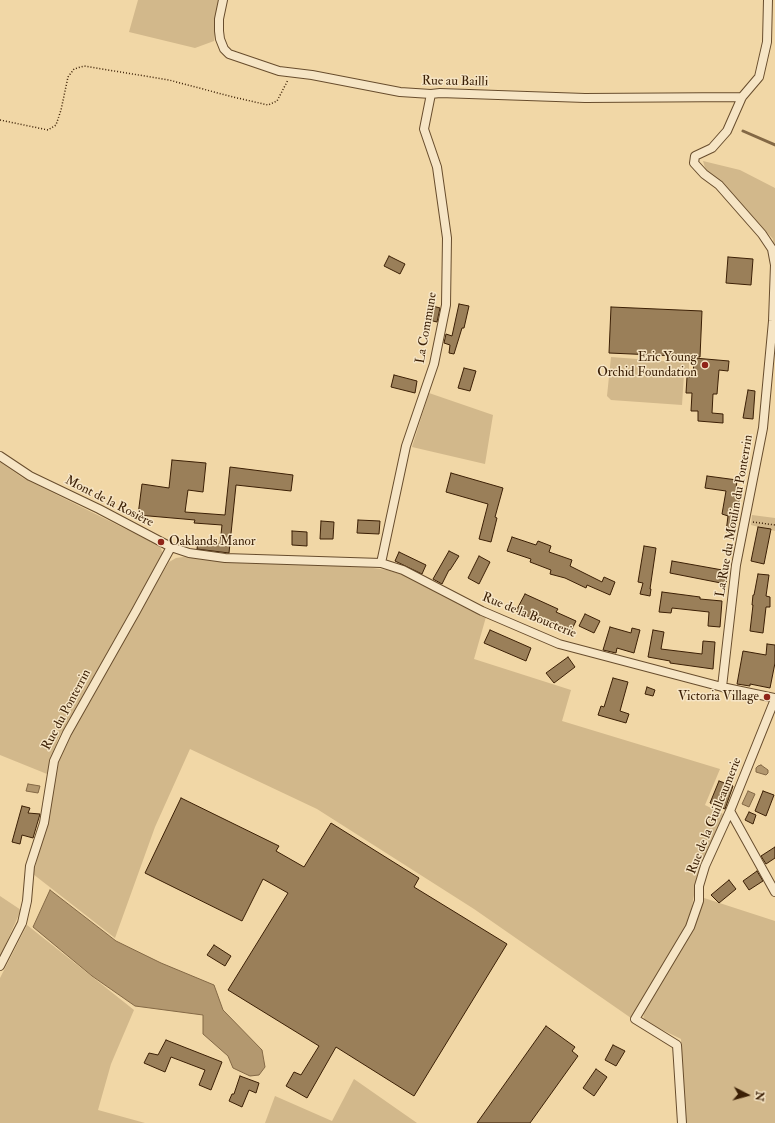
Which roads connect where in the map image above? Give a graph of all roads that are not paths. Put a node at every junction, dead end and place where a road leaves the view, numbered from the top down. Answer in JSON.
{"nodes":[{"id":1,"x":223,"y":0,"type":"edge"},
{"id":2,"x":768,"y":0,"type":"edge"},
{"id":3,"x":431,"y":94,"type":"junction"},
{"id":4,"x":742,"y":97,"type":"junction"},
{"id":5,"x":0,"y":456,"type":"edge"},
{"id":6,"x":171,"y":547,"type":"junction"},
{"id":7,"x":381,"y":563,"type":"junction"},
{"id":8,"x":722,"y":686,"type":"junction"},
{"id":9,"x":775,"y":699,"type":"edge"},
{"id":10,"x":730,"y":811,"type":"junction"},
{"id":11,"x":775,"y":892,"type":"edge"},
{"id":12,"x":0,"y":966,"type":"edge"},
{"id":13,"x":682,"y":1123,"type":"edge"}],
"edges":[{"from":1,"to":3,"type":"street","name":"Rue au Bailli"},
{"from":2,"to":4,"type":"street"},
{"from":3,"to":4,"type":"street","name":"Rue au Bailli"},
{"from":3,"to":7,"type":"street","name":"La Commune"},
{"from":4,"to":8,"type":"street","name":"La Rue du Moulin du Ponterrin"},
{"from":5,"to":6,"type":"street","name":"Mont de la Rosière"},
{"from":6,"to":7,"type":"street","name":"Mont de la Rosière"},
{"from":6,"to":12,"type":"street","name":"Rue du Ponterrin"},
{"from":7,"to":8,"type":"street","name":"Rue de la Boucterie"},
{"from":8,"to":9,"type":"street","name":"Rue de la Boucterie"},
{"from":9,"to":10,"type":"street","name":"Rue de la Guilleaumerie"},
{"from":10,"to":11,"type":"street"},
{"from":10,"to":13,"type":"street","name":"Rue de la Guilleaumerie"}]}
